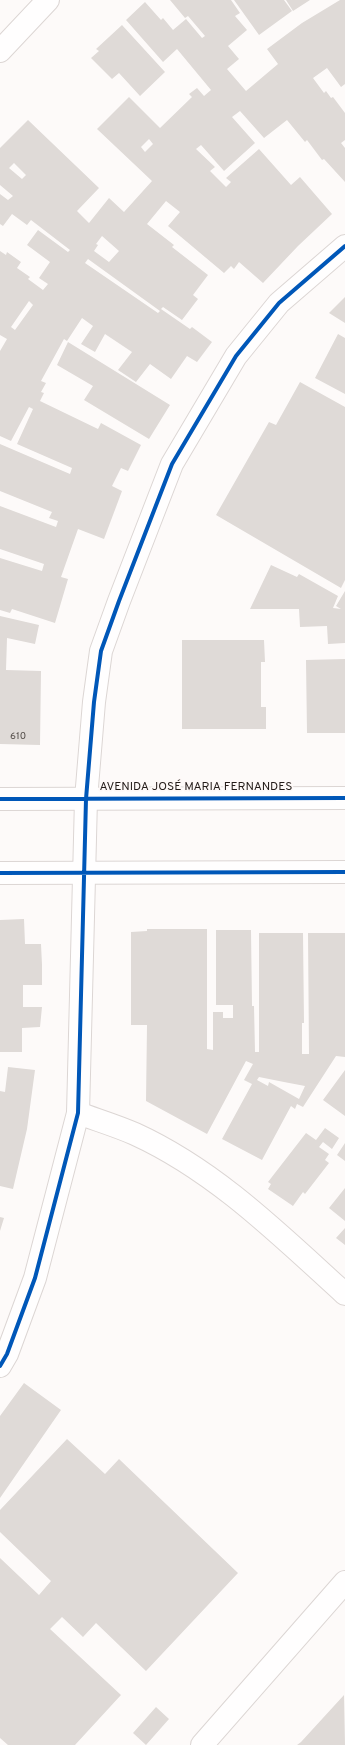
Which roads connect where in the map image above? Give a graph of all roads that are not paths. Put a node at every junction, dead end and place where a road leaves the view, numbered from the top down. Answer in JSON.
{"nodes":[{"id":1,"x":48,"y":0,"type":"edge"},
{"id":2,"x":0,"y":51,"type":"edge"},
{"id":3,"x":345,"y":246,"type":"edge"},
{"id":4,"x":345,"y":798,"type":"edge"},
{"id":5,"x":0,"y":799,"type":"edge"},
{"id":6,"x":86,"y":799,"type":"junction"},
{"id":7,"x":345,"y":872,"type":"edge"},
{"id":8,"x":0,"y":873,"type":"edge"},
{"id":9,"x":84,"y":873,"type":"junction"},
{"id":10,"x":78,"y":1113,"type":"junction"},
{"id":11,"x":345,"y":1294,"type":"edge"},
{"id":12,"x":0,"y":1366,"type":"edge"},
{"id":13,"x":345,"y":1582,"type":"edge"},
{"id":14,"x":202,"y":1745,"type":"edge"}],
"edges":[{"from":1,"to":2,"type":"street"},
{"from":3,"to":6,"type":"street"},
{"from":4,"to":6,"type":"street","name":"AVENIDA JOSÉ MARIA FERNANDES"},
{"from":5,"to":6,"type":"street","name":"AVENIDA JOSÉ MARIA FERNANDES"},
{"from":6,"to":9,"type":"street"},
{"from":7,"to":9,"type":"street"},
{"from":8,"to":9,"type":"street"},
{"from":9,"to":10,"type":"street"},
{"from":10,"to":11,"type":"street"},
{"from":10,"to":12,"type":"street"},
{"from":13,"to":14,"type":"street"}]}
